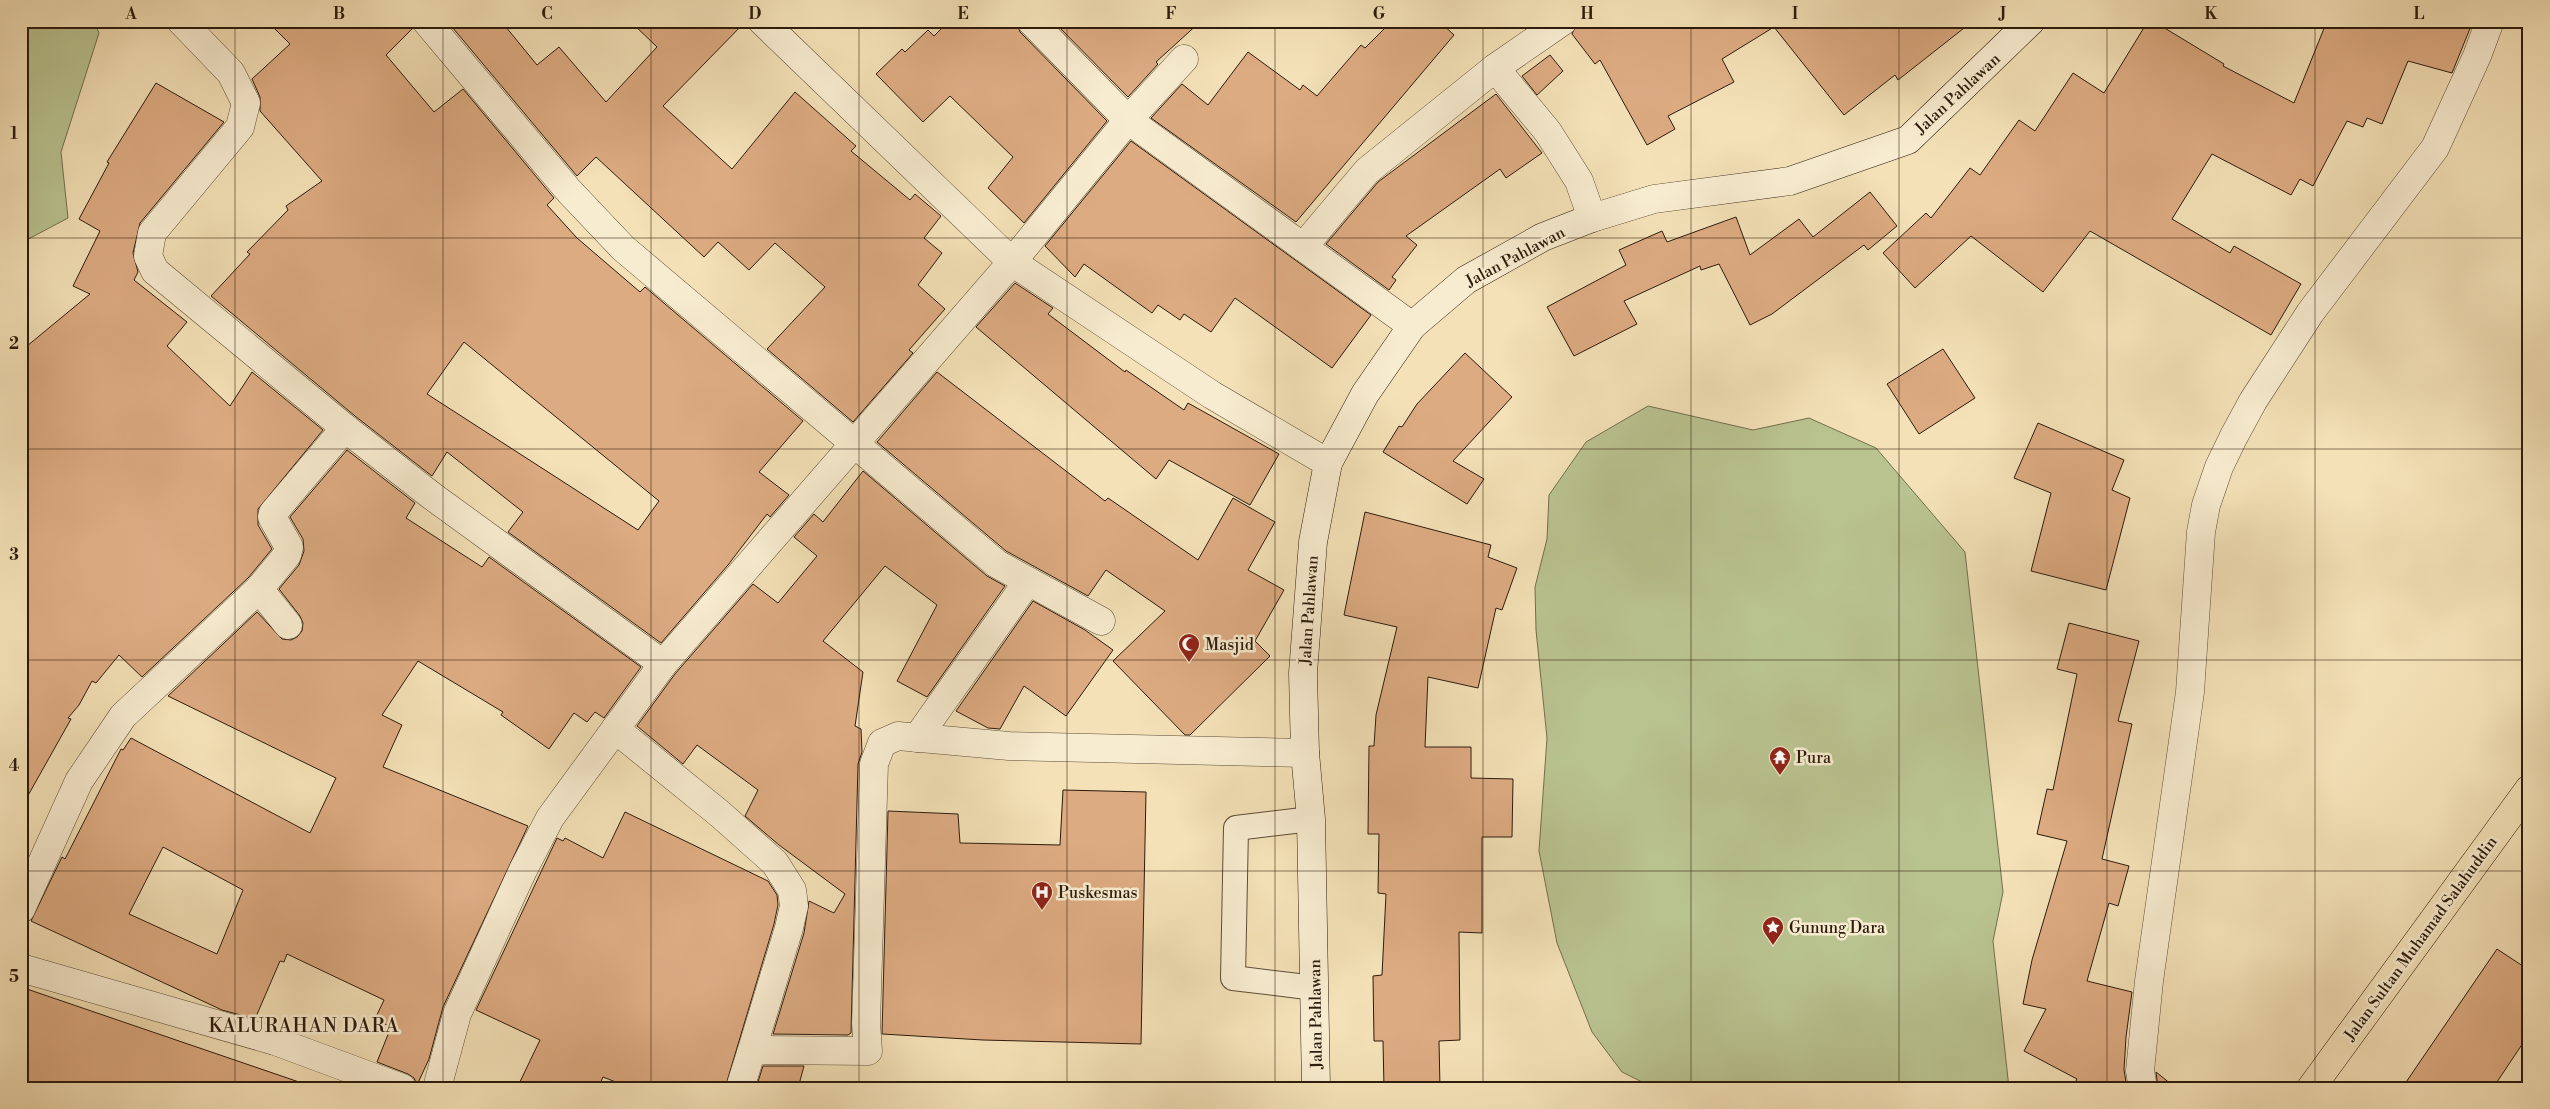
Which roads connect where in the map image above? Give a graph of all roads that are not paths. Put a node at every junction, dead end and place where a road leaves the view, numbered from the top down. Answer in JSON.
{"nodes":[{"id":1,"x":181,"y":21,"type":"edge"},
{"id":2,"x":426,"y":21,"type":"edge"},
{"id":3,"x":762,"y":21,"type":"edge"},
{"id":4,"x":1031,"y":21,"type":"edge"},
{"id":5,"x":1563,"y":21,"type":"edge"},
{"id":6,"x":2031,"y":21,"type":"edge"},
{"id":7,"x":2490,"y":21,"type":"edge"},
{"id":8,"x":1184,"y":60,"type":"dead end"},
{"id":9,"x":1495,"y":68,"type":"junction"},
{"id":10,"x":1128,"y":120,"type":"junction"},
{"id":11,"x":1592,"y":218,"type":"junction"},
{"id":12,"x":1303,"y":247,"type":"junction"},
{"id":13,"x":1012,"y":262,"type":"junction"},
{"id":14,"x":1412,"y":326,"type":"junction"},
{"id":15,"x":346,"y":428,"type":"junction"},
{"id":16,"x":854,"y":444,"type":"junction"},
{"id":17,"x":1328,"y":463,"type":"junction"},
{"id":18,"x":1028,"y":581,"type":"junction"},
{"id":19,"x":259,"y":589,"type":"junction"},
{"id":20,"x":1101,"y":621,"type":"dead end"},
{"id":21,"x":288,"y":625,"type":"dead end"},
{"id":22,"x":663,"y":664,"type":"junction"},
{"id":23,"x":615,"y":729,"type":"junction"},
{"id":24,"x":916,"y":738,"type":"junction"},
{"id":25,"x":1305,"y":753,"type":"junction"},
{"id":26,"x":2529,"y":788,"type":"edge"},
{"id":27,"x":1311,"y":819,"type":"junction"},
{"id":28,"x":21,"y":909,"type":"edge"},
{"id":29,"x":21,"y":968,"type":"edge"},
{"id":30,"x":1314,"y":988,"type":"junction"},
{"id":31,"x":751,"y":1053,"type":"junction"},
{"id":32,"x":389,"y":1086,"type":"edge"},
{"id":33,"x":437,"y":1088,"type":"edge"},
{"id":34,"x":740,"y":1088,"type":"edge"},
{"id":35,"x":1316,"y":1088,"type":"edge"},
{"id":36,"x":2143,"y":1088,"type":"edge"},
{"id":37,"x":2311,"y":1088,"type":"edge"}],
"edges":[{"from":1,"to":15,"type":"street"},
{"from":2,"to":16,"type":"street"},
{"from":3,"to":13,"type":"street"},
{"from":4,"to":10,"type":"street"},
{"from":5,"to":9,"type":"street"},
{"from":6,"to":11,"type":"street","name":"Jalan Pahlawan"},
{"from":7,"to":36,"type":"street"},
{"from":8,"to":10,"type":"street"},
{"from":9,"to":11,"type":"street"},
{"from":9,"to":12,"type":"street"},
{"from":10,"to":12,"type":"street"},
{"from":10,"to":13,"type":"street"},
{"from":11,"to":14,"type":"street","name":"Jalan Pahlawan"},
{"from":12,"to":14,"type":"street"},
{"from":13,"to":16,"type":"street"},
{"from":13,"to":17,"type":"street"},
{"from":14,"to":17,"type":"street","name":"Jalan Pahlawan"},
{"from":15,"to":19,"type":"street"},
{"from":15,"to":22,"type":"street"},
{"from":16,"to":18,"type":"street"},
{"from":16,"to":22,"type":"street"},
{"from":17,"to":25,"type":"street","name":"Jalan Pahlawan"},
{"from":18,"to":20,"type":"street"},
{"from":18,"to":24,"type":"street"},
{"from":19,"to":21,"type":"street"},
{"from":19,"to":28,"type":"street"},
{"from":22,"to":23,"type":"street"},
{"from":23,"to":31,"type":"street"},
{"from":23,"to":33,"type":"street"},
{"from":24,"to":25,"type":"street"},
{"from":24,"to":31,"type":"street"},
{"from":25,"to":27,"type":"street","name":"Jalan Pahlawan"},
{"from":26,"to":37,"type":"highway","name":"Jalan Sultan Muhamad Salahuddin"},
{"from":27,"to":30,"type":"street","name":"Jalan Pahlawan"},
{"from":27,"to":30,"type":"lane"},
{"from":29,"to":32,"type":"street"},
{"from":30,"to":35,"type":"street","name":"Jalan Pahlawan"},
{"from":31,"to":34,"type":"street"}]}
